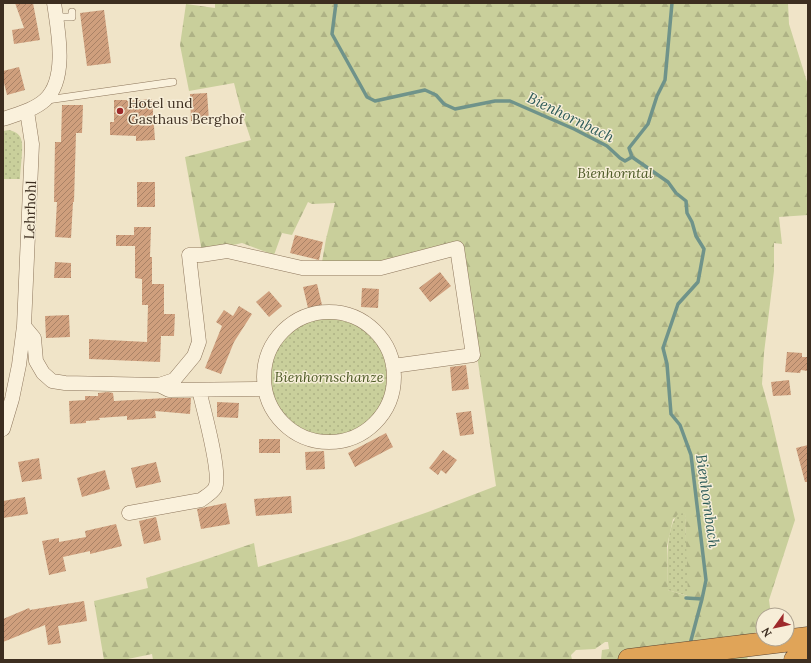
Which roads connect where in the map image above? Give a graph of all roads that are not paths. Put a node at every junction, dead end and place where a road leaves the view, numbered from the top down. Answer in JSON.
{"nodes":[{"id":1,"x":54,"y":3,"type":"edge"},
{"id":2,"x":72,"y":12,"type":"dead end"},
{"id":3,"x":56,"y":17,"type":"junction"},
{"id":4,"x":173,"y":82,"type":"dead end"},
{"id":5,"x":45,"y":100,"type":"junction"},
{"id":6,"x":27,"y":111,"type":"junction"},
{"id":7,"x":3,"y":119,"type":"edge"},
{"id":8,"x":24,"y":326,"type":"junction"},
{"id":9,"x":393,"y":366,"type":"junction"},
{"id":10,"x":159,"y":386,"type":"junction"},
{"id":11,"x":266,"y":389,"type":"junction"},
{"id":12,"x":199,"y":390,"type":"junction"},
{"id":13,"x":3,"y":429,"type":"edge"},
{"id":14,"x":129,"y":513,"type":"dead end"},
{"id":15,"x":808,"y":638,"type":"edge"},
{"id":16,"x":808,"y":658,"type":"edge"},
{"id":17,"x":629,"y":660,"type":"edge"},
{"id":18,"x":795,"y":660,"type":"edge"}],
"edges":[{"from":1,"to":3,"type":"street"},
{"from":2,"to":3,"type":"lane"},
{"from":3,"to":5,"type":"street"},
{"from":4,"to":5,"type":"lane"},
{"from":5,"to":6,"type":"street"},
{"from":6,"to":7,"type":"street"},
{"from":6,"to":8,"type":"street","name":"Lehrhohl"},
{"from":8,"to":10,"type":"street"},
{"from":8,"to":13,"type":"street","name":"Lehrhohl"},
{"from":9,"to":10,"type":"street"},
{"from":9,"to":11,"type":"street"},
{"from":9,"to":11,"type":"street"},
{"from":10,"to":12,"type":"street"},
{"from":11,"to":12,"type":"street"},
{"from":12,"to":14,"type":"street"},
{"from":15,"to":17,"type":"highway"},
{"from":16,"to":18,"type":"highway"}]}
